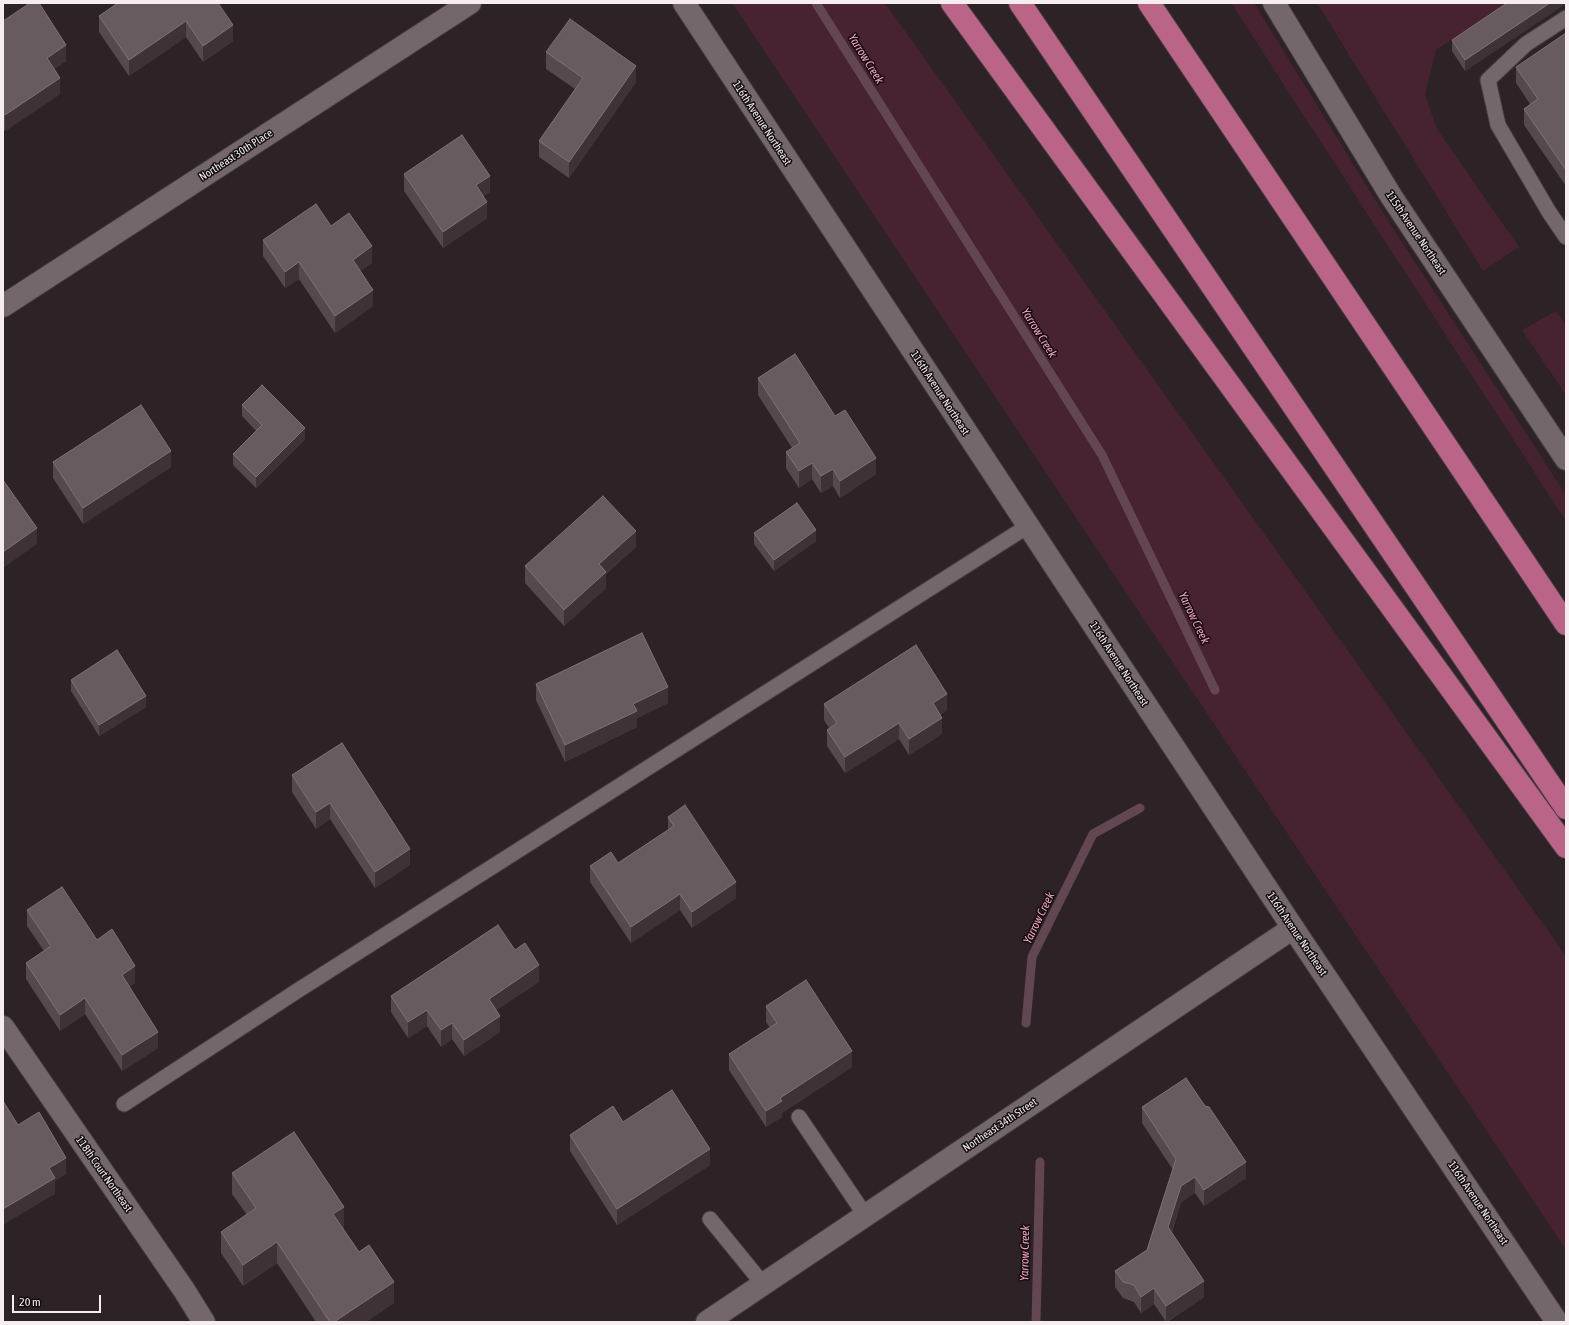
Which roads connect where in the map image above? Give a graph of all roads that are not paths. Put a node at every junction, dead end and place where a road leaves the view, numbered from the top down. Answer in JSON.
{"nodes":[{"id":1,"x":470,"y":3,"type":"edge"},
{"id":2,"x":684,"y":3,"type":"edge"},
{"id":3,"x":952,"y":3,"type":"edge"},
{"id":4,"x":1020,"y":3,"type":"edge"},
{"id":5,"x":1148,"y":3,"type":"edge"},
{"id":6,"x":1274,"y":3,"type":"edge"},
{"id":7,"x":1566,"y":18,"type":"edge"},
{"id":8,"x":1566,"y":237,"type":"edge"},
{"id":9,"x":3,"y":306,"type":"edge"},
{"id":10,"x":1566,"y":459,"type":"edge"},
{"id":11,"x":1028,"y":526,"type":"junction"},
{"id":12,"x":1566,"y":624,"type":"edge"},
{"id":13,"x":1566,"y":808,"type":"edge"},
{"id":14,"x":1566,"y":847,"type":"edge"},
{"id":15,"x":1293,"y":928,"type":"junction"},
{"id":16,"x":3,"y":1027,"type":"edge"},
{"id":17,"x":124,"y":1104,"type":"dead end"},
{"id":18,"x":799,"y":1117,"type":"dead end"},
{"id":19,"x":865,"y":1215,"type":"junction"},
{"id":20,"x":710,"y":1219,"type":"dead end"},
{"id":21,"x":763,"y":1284,"type":"junction"},
{"id":22,"x":204,"y":1322,"type":"edge"},
{"id":23,"x":707,"y":1322,"type":"edge"},
{"id":24,"x":1558,"y":1322,"type":"edge"}],
"edges":[{"from":1,"to":9,"type":"street","name":"Northeast 30th Place"},
{"from":2,"to":11,"type":"street","name":"116th Avenue Northeast"},
{"from":3,"to":14,"type":"highway"},
{"from":4,"to":13,"type":"highway"},
{"from":5,"to":12,"type":"highway"},
{"from":6,"to":10,"type":"street","name":"115th Avenue Northeast"},
{"from":7,"to":8,"type":"lane"},
{"from":11,"to":15,"type":"street","name":"116th Avenue Northeast"},
{"from":11,"to":17,"type":"lane"},
{"from":15,"to":19,"type":"street","name":"Northeast 34th Street"},
{"from":15,"to":24,"type":"street","name":"116th Avenue Northeast"},
{"from":16,"to":22,"type":"street","name":"118th Court Northeast"},
{"from":18,"to":19,"type":"lane"},
{"from":19,"to":21,"type":"street","name":"Northeast 34th Street"},
{"from":20,"to":21,"type":"lane"},
{"from":21,"to":23,"type":"street","name":"Northeast 34th Street"}]}
